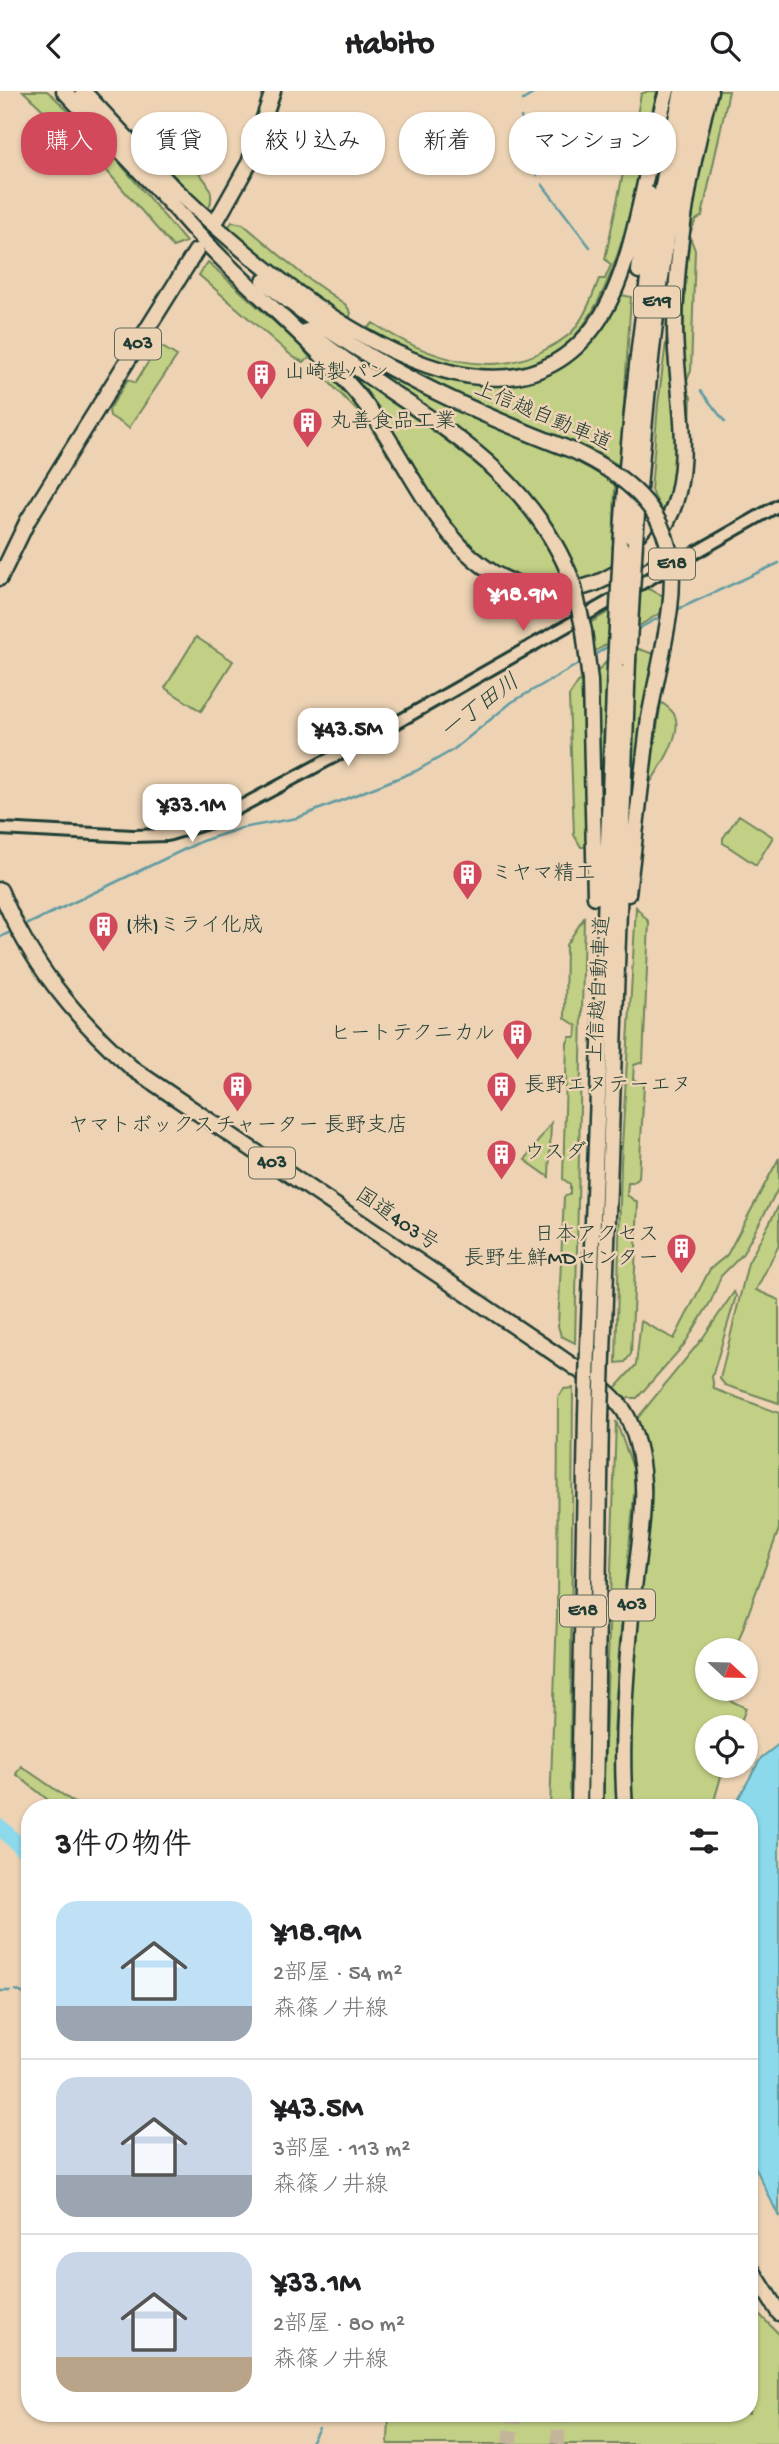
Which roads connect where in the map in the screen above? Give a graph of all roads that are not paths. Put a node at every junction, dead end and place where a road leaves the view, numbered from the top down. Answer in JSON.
{"nodes":[{"id":1,"x":64,"y":91,"type":"edge"},
{"id":2,"x":83,"y":91,"type":"edge"},
{"id":3,"x":273,"y":91,"type":"edge"},
{"id":4,"x":667,"y":91,"type":"edge"},
{"id":5,"x":682,"y":91,"type":"edge"},
{"id":6,"x":696,"y":91,"type":"edge"},
{"id":7,"x":710,"y":91,"type":"edge"},
{"id":8,"x":692,"y":163,"type":"junction"},
{"id":9,"x":173,"y":187,"type":"junction"},
{"id":10,"x":180,"y":214,"type":"junction"},
{"id":11,"x":218,"y":218,"type":"dead end"},
{"id":12,"x":196,"y":251,"type":"dead end"},
{"id":13,"x":632,"y":405,"type":"junction"},
{"id":14,"x":779,"y":505,"type":"edge"},
{"id":15,"x":630,"y":514,"type":"junction"},
{"id":16,"x":628,"y":545,"type":"junction"},
{"id":17,"x":0,"y":578,"type":"edge"},
{"id":18,"x":621,"y":663,"type":"junction"},
{"id":19,"x":0,"y":829,"type":"edge"},
{"id":20,"x":601,"y":839,"type":"junction"},
{"id":21,"x":0,"y":890,"type":"edge"},
{"id":22,"x":623,"y":905,"type":"junction"},
{"id":23,"x":594,"y":1416,"type":"junction"},
{"id":24,"x":579,"y":1799,"type":"edge"},
{"id":25,"x":595,"y":1799,"type":"edge"},
{"id":26,"x":625,"y":1799,"type":"edge"},
{"id":27,"x":758,"y":2279,"type":"edge"},
{"id":28,"x":779,"y":2313,"type":"edge"}],
"edges":[{"from":1,"to":10,"type":"highway","name":"上信越自動車道","number":"E18"},
{"from":2,"to":9,"type":"highway","name":"上信越自動車道","number":"E18"},
{"from":3,"to":11,"type":"highway"},
{"from":4,"to":9,"type":"highway"},
{"from":4,"to":13,"type":"highway"},
{"from":5,"to":13,"type":"highway","number":"E19"},
{"from":6,"to":15,"type":"highway","number":"E19"},
{"from":7,"to":8,"type":"highway"},
{"from":8,"to":10,"type":"highway"},
{"from":8,"to":16,"type":"highway"},
{"from":9,"to":22,"type":"highway","name":"上信越自動車道","number":"E18","bridge":true},
{"from":10,"to":20,"type":"highway","name":"上信越自動車道","number":"E18","bridge":true},
{"from":12,"to":17,"type":"highway","number":"403"},
{"from":13,"to":15,"type":"highway","number":"E19"},
{"from":14,"to":19,"type":"main road"},
{"from":15,"to":16,"type":"highway","name":"上信越自動車道","number":"E18"},
{"from":16,"to":18,"type":"highway","name":"上信越自動車道","number":"E18","bridge":true},
{"from":18,"to":20,"type":"highway","name":"上信越自動車道","number":"E18"},
{"from":18,"to":22,"type":"highway","name":"上信越自動車道","number":"E18"},
{"from":20,"to":23,"type":"highway","name":"上信越自動車道","number":"E18","bridge":true},
{"from":21,"to":26,"type":"highway","name":"国道403号","number":"403"},
{"from":22,"to":23,"type":"highway","name":"上信越自動車道","number":"E18","bridge":true},
{"from":23,"to":24,"type":"highway","name":"上信越自動車道","number":"E18"},
{"from":23,"to":25,"type":"highway","name":"上信越自動車道","number":"E18"},
{"from":27,"to":28,"type":"highway"}]}
